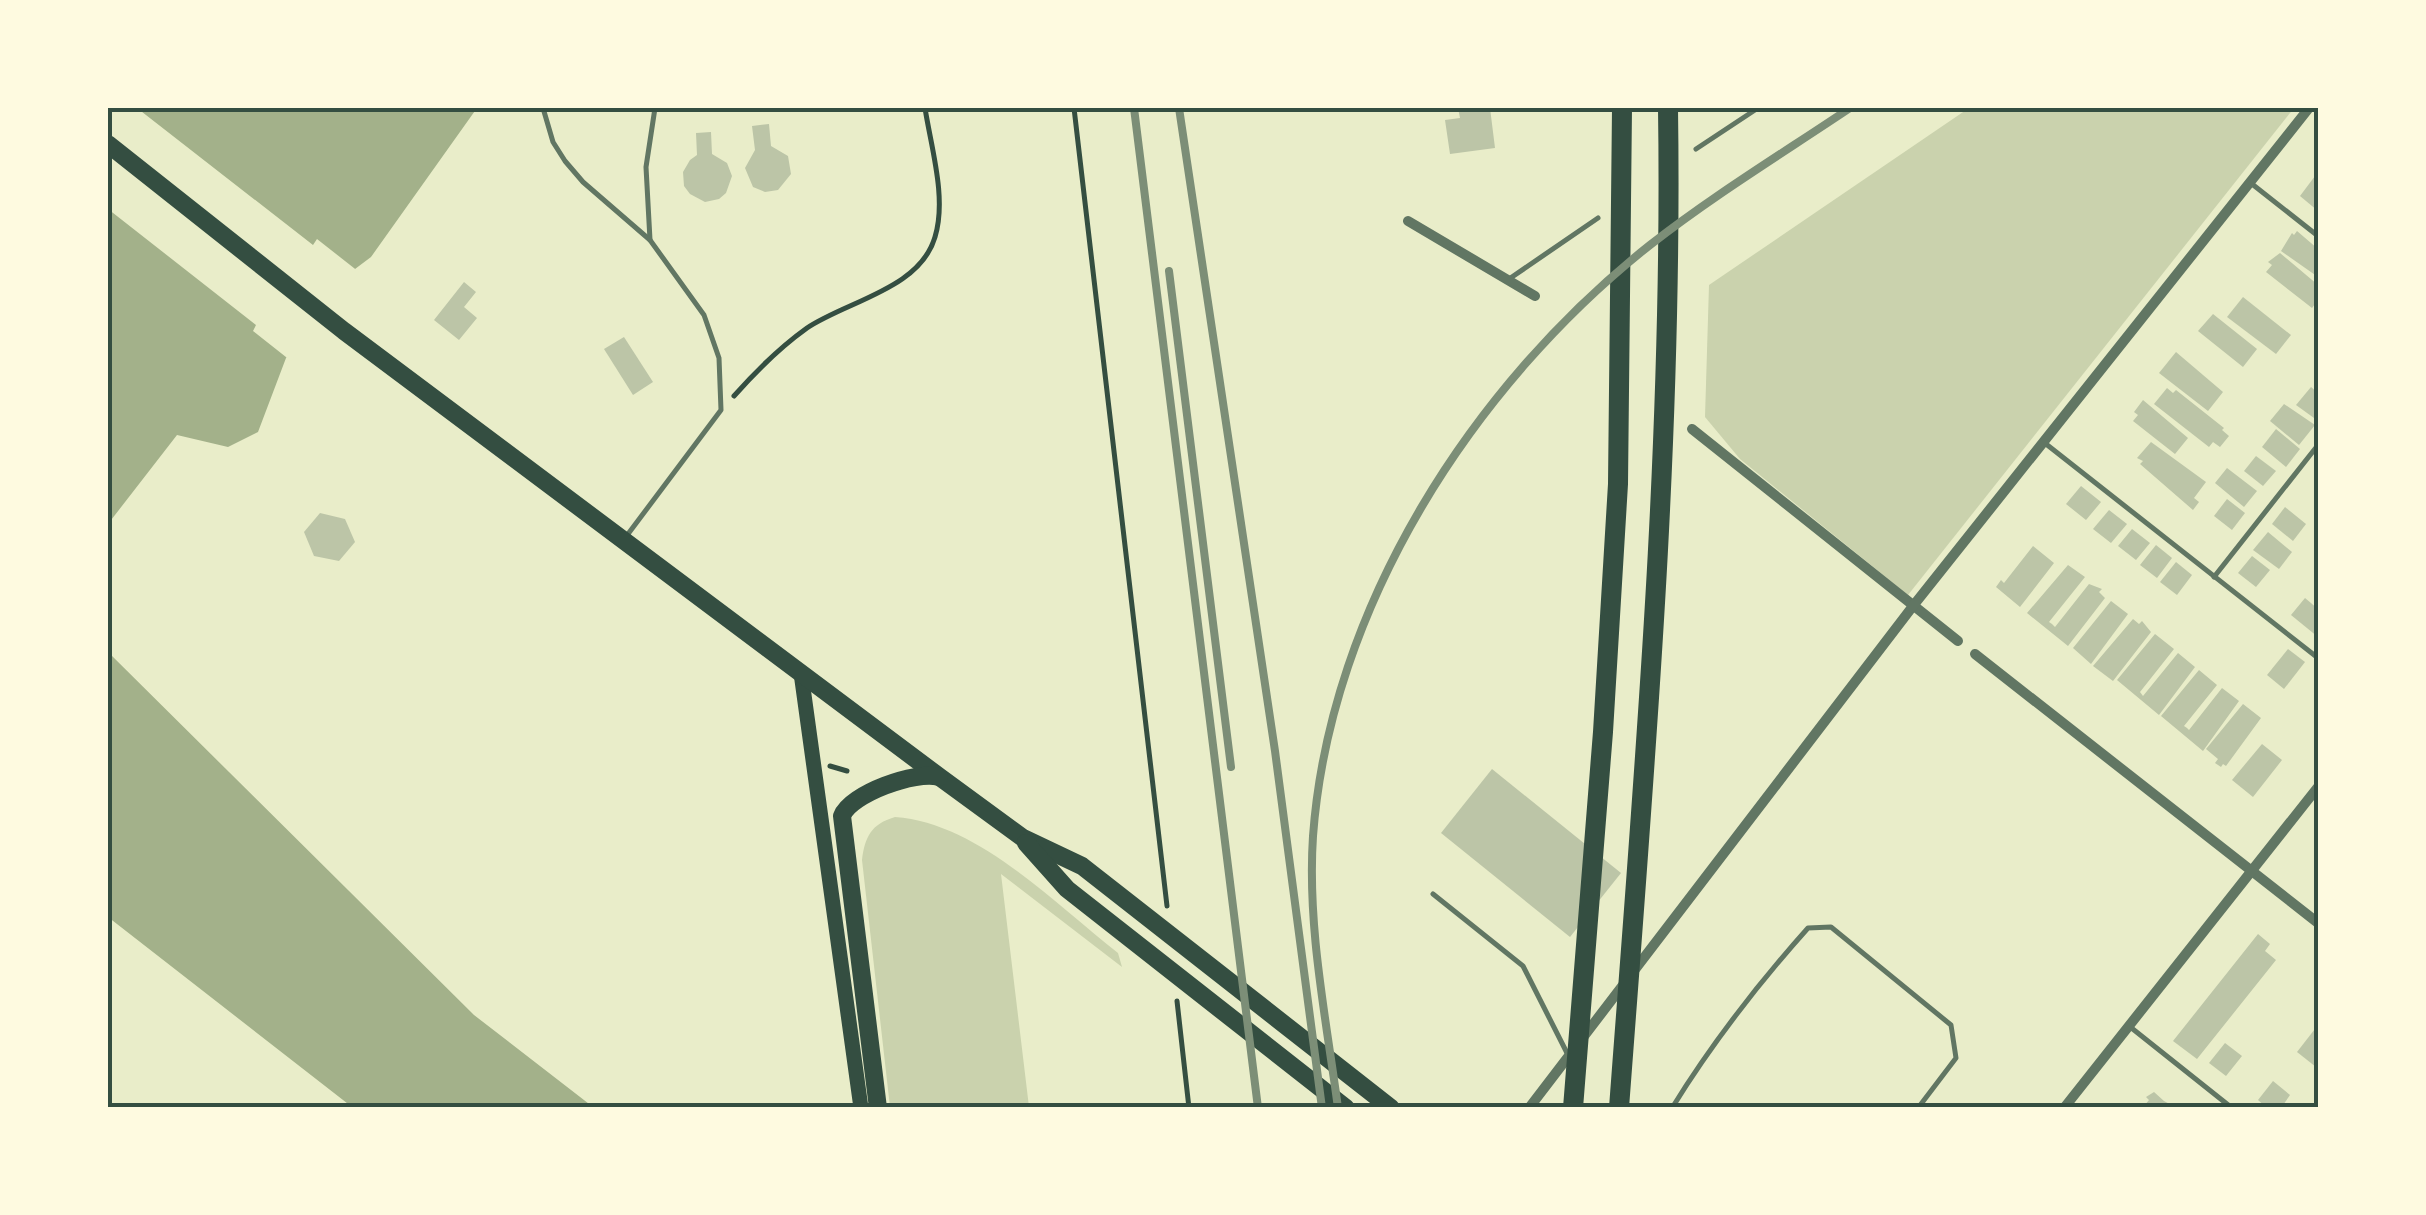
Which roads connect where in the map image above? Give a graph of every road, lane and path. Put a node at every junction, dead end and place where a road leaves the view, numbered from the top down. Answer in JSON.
{"nodes":[{"id":1,"x":543,"y":108,"type":"edge"},
{"id":2,"x":655,"y":108,"type":"edge"},
{"id":3,"x":925,"y":108,"type":"edge"},
{"id":4,"x":1074,"y":108,"type":"edge"},
{"id":5,"x":1622,"y":108,"type":"edge"},
{"id":6,"x":1668,"y":108,"type":"edge"},
{"id":7,"x":1758,"y":108,"type":"edge"},
{"id":8,"x":2309,"y":108,"type":"edge"},
{"id":9,"x":108,"y":144,"type":"edge"},
{"id":10,"x":1696,"y":150,"type":"dead end"},
{"id":11,"x":2250,"y":182,"type":"junction"},
{"id":12,"x":1598,"y":218,"type":"dead end"},
{"id":13,"x":1408,"y":221,"type":"dead end"},
{"id":14,"x":2318,"y":236,"type":"edge"},
{"id":15,"x":650,"y":240,"type":"junction"},
{"id":16,"x":1507,"y":280,"type":"junction"},
{"id":17,"x":1535,"y":296,"type":"dead end"},
{"id":18,"x":721,"y":410,"type":"junction"},
{"id":19,"x":1692,"y":429,"type":"dead end"},
{"id":20,"x":2043,"y":442,"type":"junction"},
{"id":21,"x":2318,"y":445,"type":"edge"},
{"id":22,"x":624,"y":540,"type":"junction"},
{"id":23,"x":2214,"y":576,"type":"junction"},
{"id":24,"x":1913,"y":606,"type":"junction"},
{"id":25,"x":1958,"y":641,"type":"dead end"},
{"id":26,"x":1975,"y":654,"type":"dead end"},
{"id":27,"x":2318,"y":658,"type":"edge"},
{"id":28,"x":801,"y":673,"type":"junction"},
{"id":29,"x":830,"y":766,"type":"dead end"},
{"id":30,"x":846,"y":772,"type":"dead end"},
{"id":31,"x":941,"y":778,"type":"junction"},
{"id":32,"x":2318,"y":786,"type":"edge"},
{"id":33,"x":1023,"y":838,"type":"junction"},
{"id":34,"x":2252,"y":871,"type":"junction"},
{"id":35,"x":1166,"y":894,"type":"dead end"},
{"id":36,"x":1433,"y":894,"type":"dead end"},
{"id":37,"x":2318,"y":924,"type":"edge"},
{"id":38,"x":1178,"y":1012,"type":"dead end"},
{"id":39,"x":2128,"y":1026,"type":"junction"},
{"id":40,"x":1568,"y":1056,"type":"junction"},
{"id":41,"x":861,"y":1108,"type":"edge"},
{"id":42,"x":878,"y":1108,"type":"edge"},
{"id":43,"x":1189,"y":1108,"type":"edge"},
{"id":44,"x":1346,"y":1108,"type":"edge"},
{"id":45,"x":1391,"y":1108,"type":"edge"},
{"id":46,"x":1529,"y":1108,"type":"edge"},
{"id":47,"x":1573,"y":1108,"type":"edge"},
{"id":48,"x":1619,"y":1108,"type":"edge"},
{"id":49,"x":1672,"y":1108,"type":"edge"},
{"id":50,"x":1918,"y":1108,"type":"edge"},
{"id":51,"x":2064,"y":1108,"type":"edge"},
{"id":52,"x":2232,"y":1108,"type":"edge"}],
"edges":[{"from":1,"to":15,"type":"lane"},
{"from":2,"to":15,"type":"lane"},
{"from":3,"to":18,"type":"path"},
{"from":4,"to":35,"type":"path"},
{"from":5,"to":47,"type":"highway"},
{"from":6,"to":48,"type":"highway"},
{"from":7,"to":10,"type":"lane"},
{"from":8,"to":11,"type":"street"},
{"from":9,"to":22,"type":"main road"},
{"from":11,"to":14,"type":"lane"},
{"from":11,"to":20,"type":"street"},
{"from":12,"to":16,"type":"lane"},
{"from":13,"to":16,"type":"street"},
{"from":15,"to":18,"type":"lane"},
{"from":16,"to":17,"type":"street"},
{"from":18,"to":22,"type":"lane"},
{"from":19,"to":24,"type":"street"},
{"from":20,"to":23,"type":"lane"},
{"from":20,"to":24,"type":"street"},
{"from":21,"to":23,"type":"lane"},
{"from":22,"to":28,"type":"main road"},
{"from":23,"to":27,"type":"lane"},
{"from":24,"to":25,"type":"street"},
{"from":24,"to":40,"type":"street"},
{"from":26,"to":34,"type":"street"},
{"from":28,"to":31,"type":"main road"},
{"from":28,"to":41,"type":"main road"},
{"from":29,"to":30,"type":"path"},
{"from":31,"to":33,"type":"main road"},
{"from":31,"to":42,"type":"main road"},
{"from":32,"to":34,"type":"street"},
{"from":33,"to":44,"type":"main road"},
{"from":33,"to":45,"type":"main road"},
{"from":34,"to":37,"type":"street"},
{"from":34,"to":39,"type":"street"},
{"from":36,"to":40,"type":"lane"},
{"from":38,"to":43,"type":"path"},
{"from":39,"to":51,"type":"street"},
{"from":39,"to":52,"type":"lane"},
{"from":40,"to":46,"type":"street"},
{"from":49,"to":50,"type":"lane"}]}
